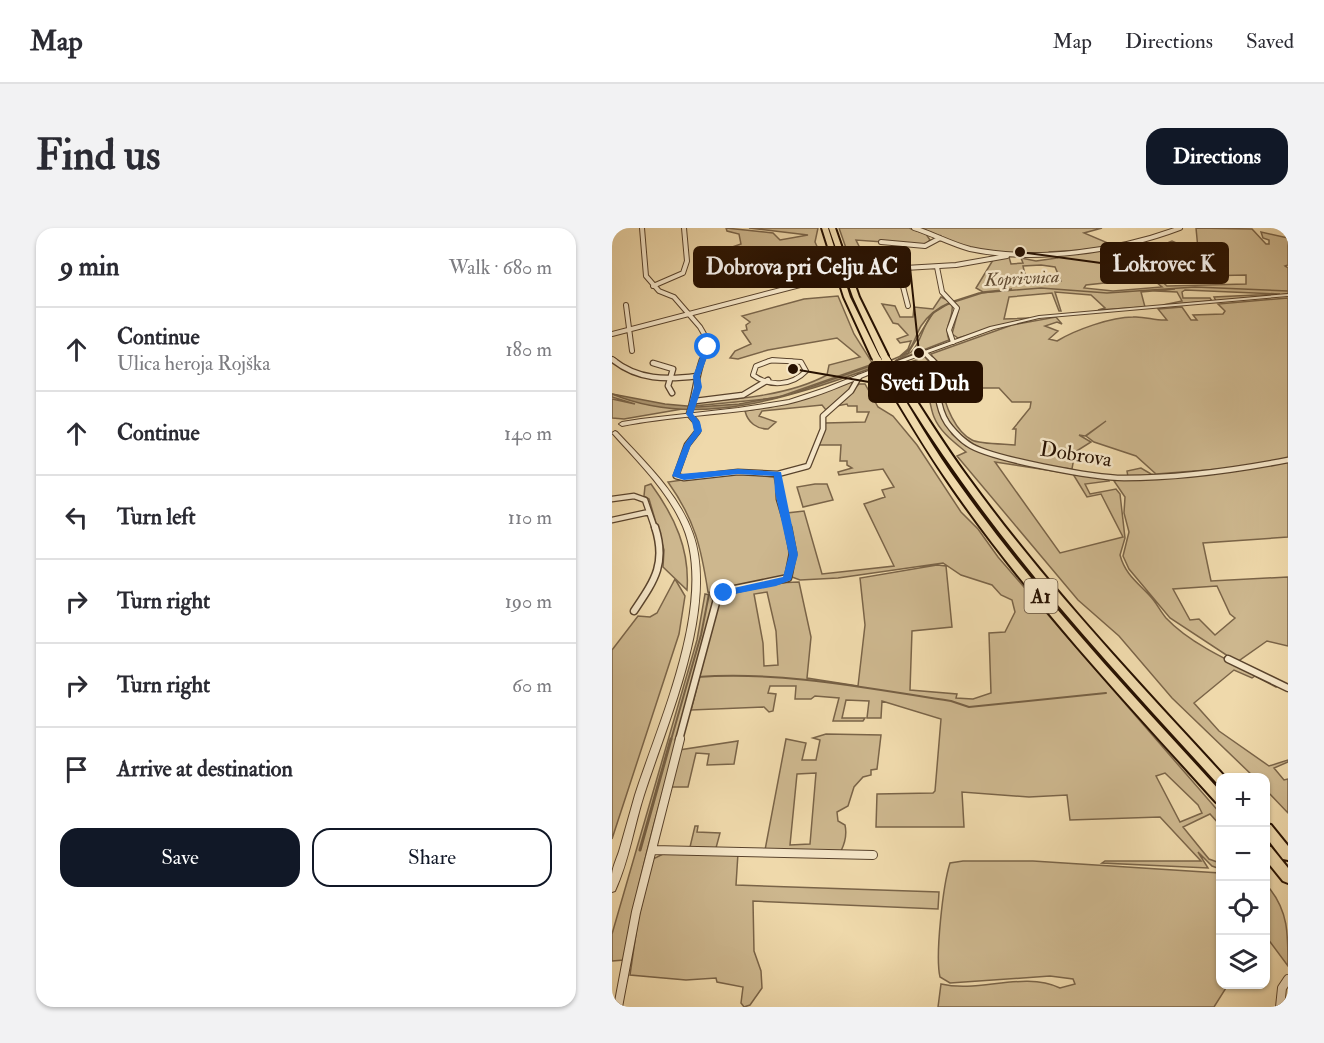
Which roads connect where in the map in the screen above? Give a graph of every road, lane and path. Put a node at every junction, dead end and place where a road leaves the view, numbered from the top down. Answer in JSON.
{"nodes":[{"id":1,"x":642,"y":228,"type":"edge"},
{"id":2,"x":684,"y":228,"type":"edge"},
{"id":3,"x":825,"y":228,"type":"edge"},
{"id":4,"x":832,"y":228,"type":"edge"},
{"id":5,"x":915,"y":228,"type":"edge"},
{"id":6,"x":1180,"y":228,"type":"edge"},
{"id":7,"x":940,"y":238,"type":"junction"},
{"id":8,"x":881,"y":242,"type":"dead end"},
{"id":9,"x":1009,"y":253,"type":"junction"},
{"id":10,"x":898,"y":267,"type":"junction"},
{"id":11,"x":937,"y":267,"type":"junction"},
{"id":12,"x":871,"y":270,"type":"dead end"},
{"id":13,"x":827,"y":278,"type":"dead end"},
{"id":14,"x":653,"y":286,"type":"junction"},
{"id":15,"x":1288,"y":295,"type":"edge"},
{"id":16,"x":626,"y":305,"type":"dead end"},
{"id":17,"x":908,"y":306,"type":"dead end"},
{"id":18,"x":687,"y":314,"type":"junction"},
{"id":19,"x":629,"y":330,"type":"junction"},
{"id":20,"x":612,"y":334,"type":"edge"},
{"id":21,"x":953,"y":342,"type":"junction"},
{"id":22,"x":632,"y":351,"type":"dead end"},
{"id":23,"x":924,"y":352,"type":"junction"},
{"id":24,"x":880,"y":357,"type":"junction"},
{"id":25,"x":612,"y":359,"type":"edge"},
{"id":26,"x":652,"y":363,"type":"dead end"},
{"id":27,"x":887,"y":370,"type":"junction"},
{"id":28,"x":697,"y":376,"type":"junction"},
{"id":29,"x":859,"y":377,"type":"junction"},
{"id":30,"x":669,"y":379,"type":"junction"},
{"id":31,"x":766,"y":381,"type":"junction"},
{"id":32,"x":672,"y":393,"type":"dead end"},
{"id":33,"x":692,"y":407,"type":"junction"},
{"id":34,"x":612,"y":422,"type":"edge"},
{"id":35,"x":622,"y":424,"type":"junction"},
{"id":36,"x":613,"y":433,"type":"edge"},
{"id":37,"x":1288,"y":460,"type":"edge"},
{"id":38,"x":778,"y":474,"type":"junction"},
{"id":39,"x":612,"y":499,"type":"edge"},
{"id":40,"x":649,"y":512,"type":"junction"},
{"id":41,"x":612,"y":520,"type":"edge"},
{"id":42,"x":634,"y":611,"type":"dead end"},
{"id":43,"x":1228,"y":659,"type":"dead end"},
{"id":44,"x":1288,"y":688,"type":"edge"},
{"id":45,"x":1216,"y":773,"type":"edge"},
{"id":46,"x":1216,"y":793,"type":"edge"},
{"id":47,"x":1270,"y":835,"type":"edge"},
{"id":48,"x":653,"y":850,"type":"junction"},
{"id":49,"x":873,"y":855,"type":"dead end"},
{"id":50,"x":1288,"y":855,"type":"edge"},
{"id":51,"x":1270,"y":856,"type":"edge"},
{"id":52,"x":1288,"y":877,"type":"edge"},
{"id":53,"x":612,"y":888,"type":"edge"},
{"id":54,"x":1288,"y":979,"type":"edge"},
{"id":55,"x":618,"y":1007,"type":"edge"},
{"id":56,"x":1280,"y":1007,"type":"edge"}],
"edges":[{"from":1,"to":14,"type":"street"},
{"from":2,"to":14,"type":"street"},
{"from":3,"to":24,"type":"highway","number":"A1"},
{"from":4,"to":24,"type":"highway","number":"A1"},
{"from":5,"to":7,"type":"street"},
{"from":6,"to":9,"type":"street"},
{"from":7,"to":8,"type":"street"},
{"from":7,"to":9,"type":"street"},
{"from":9,"to":11,"type":"street"},
{"from":10,"to":11,"type":"street"},
{"from":10,"to":12,"type":"street"},
{"from":10,"to":17,"type":"street"},
{"from":11,"to":21,"type":"street"},
{"from":13,"to":18,"type":"street"},
{"from":14,"to":18,"type":"street"},
{"from":15,"to":21,"type":"street"},
{"from":16,"to":19,"type":"street"},
{"from":18,"to":19,"type":"street"},
{"from":18,"to":28,"type":"street"},
{"from":19,"to":20,"type":"street"},
{"from":19,"to":22,"type":"street"},
{"from":21,"to":23,"type":"street"},
{"from":23,"to":27,"type":"street"},
{"from":23,"to":37,"type":"street","name":"Dobrova"},
{"from":24,"to":27,"type":"highway","number":"A1","bridge":true},
{"from":25,"to":30,"type":"street"},
{"from":26,"to":30,"type":"street"},
{"from":27,"to":29,"type":"street"},
{"from":27,"to":45,"type":"highway","number":"A1"},
{"from":27,"to":46,"type":"highway","number":"A1"},
{"from":28,"to":30,"type":"street"},
{"from":28,"to":33,"type":"street"},
{"from":29,"to":33,"type":"street"},
{"from":29,"to":38,"type":"street"},
{"from":30,"to":32,"type":"street"},
{"from":31,"to":31,"type":"street"},
{"from":31,"to":33,"type":"street"},
{"from":33,"to":35,"type":"street"},
{"from":33,"to":38,"type":"street"},
{"from":34,"to":35,"type":"street"},
{"from":35,"to":36,"type":"street"},
{"from":36,"to":53,"type":"street"},
{"from":38,"to":48,"type":"street"},
{"from":39,"to":40,"type":"street"},
{"from":40,"to":41,"type":"street"},
{"from":40,"to":42,"type":"street"},
{"from":43,"to":44,"type":"street"},
{"from":47,"to":50,"type":"highway"},
{"from":48,"to":49,"type":"street"},
{"from":48,"to":55,"type":"street"},
{"from":51,"to":52,"type":"highway"},
{"from":54,"to":56,"type":"street"}]}
